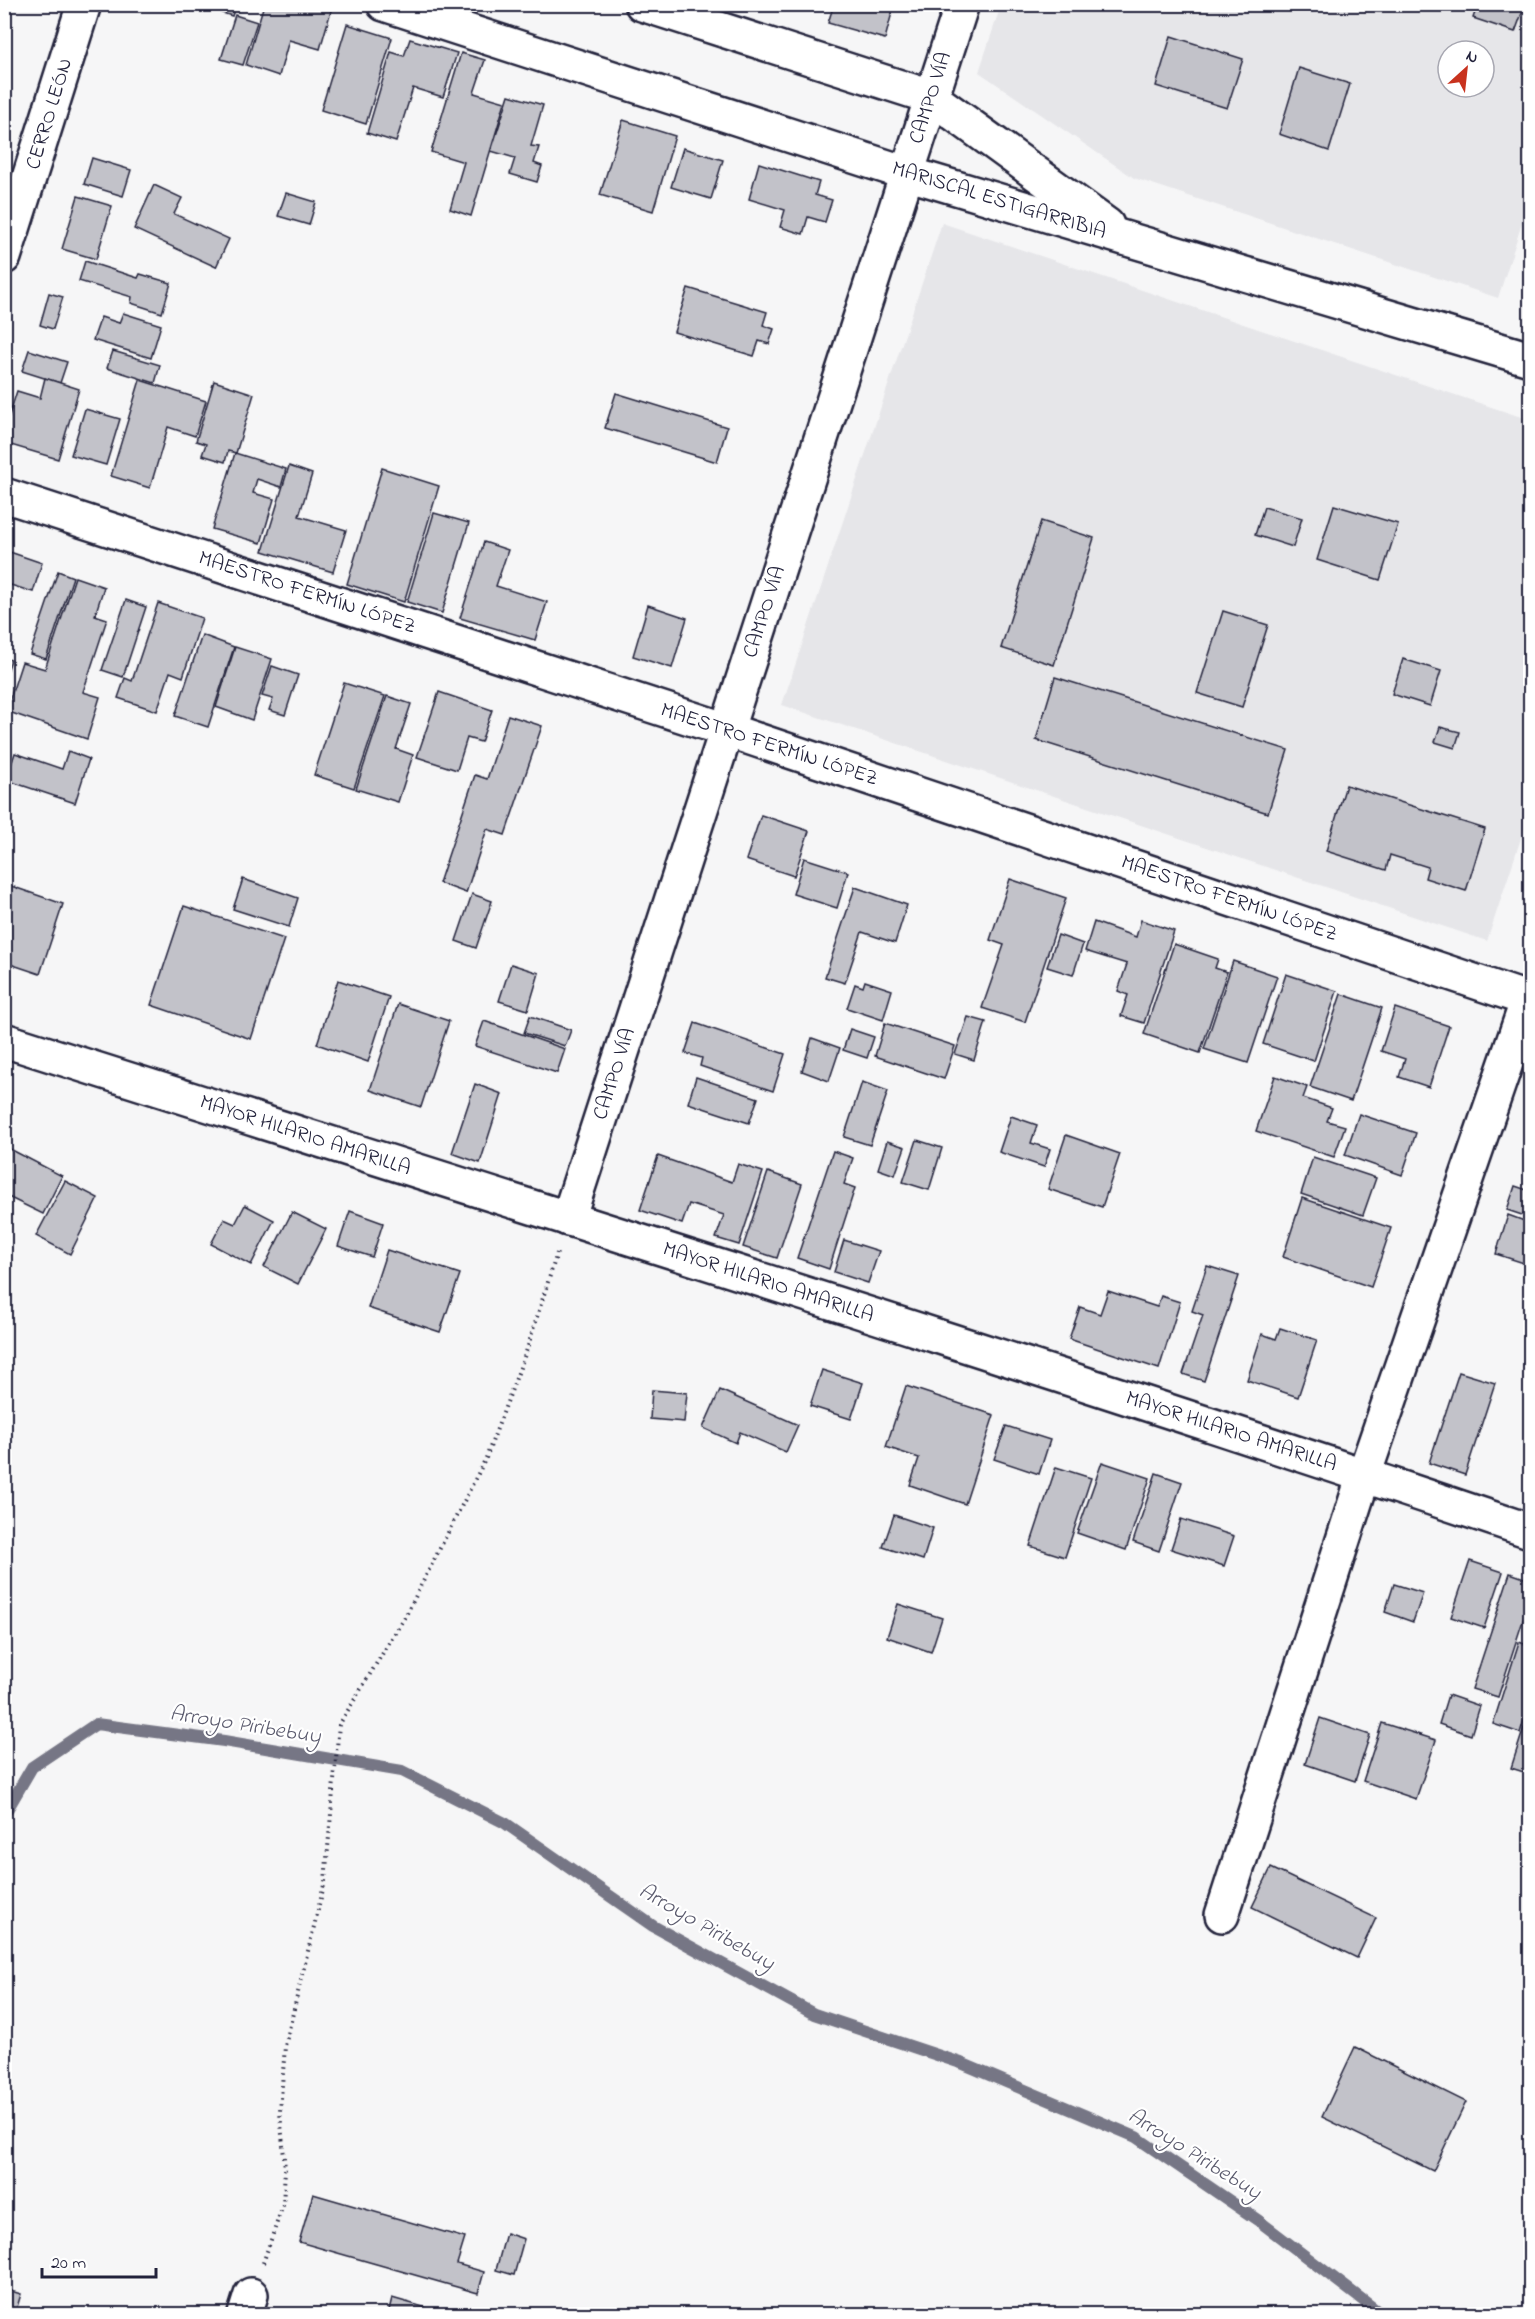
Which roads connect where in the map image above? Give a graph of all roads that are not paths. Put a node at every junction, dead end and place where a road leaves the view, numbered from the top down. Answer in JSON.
{"nodes":[{"id":1,"x":84,"y":4,"type":"edge"},
{"id":2,"x":384,"y":4,"type":"edge"},
{"id":3,"x":642,"y":4,"type":"edge"},
{"id":4,"x":962,"y":4,"type":"edge"},
{"id":5,"x":931,"y":97,"type":"junction"},
{"id":6,"x":906,"y":173,"type":"junction"},
{"id":7,"x":1128,"y":240,"type":"junction"},
{"id":8,"x":4,"y":257,"type":"edge"},
{"id":9,"x":1530,"y":359,"type":"edge"},
{"id":10,"x":4,"y":495,"type":"edge"},
{"id":11,"x":727,"y":730,"type":"junction"},
{"id":12,"x":1529,"y":1000,"type":"edge"},
{"id":13,"x":4,"y":1040,"type":"edge"},
{"id":14,"x":568,"y":1219,"type":"junction"},
{"id":15,"x":1364,"y":1475,"type":"junction"},
{"id":16,"x":1530,"y":1531,"type":"edge"},
{"id":17,"x":1222,"y":1915,"type":"dead end"}],
"edges":[{"from":1,"to":8,"type":"street","name":"CERRO LEÓN"},
{"from":2,"to":6,"type":"street","name":"MARISCAL ESTIGARRIBIA"},
{"from":3,"to":5,"type":"street","name":"MARISCAL ESTIGARRIBIA"},
{"from":4,"to":5,"type":"street","name":"CAMPO VÍA"},
{"from":5,"to":6,"type":"street","name":"CAMPO VÍA"},
{"from":5,"to":7,"type":"street","name":"MARISCAL ESTIGARRIBIA"},
{"from":6,"to":7,"type":"street","name":"MARISCAL ESTIGARRIBIA"},
{"from":6,"to":11,"type":"street","name":"CAMPO VÍA"},
{"from":7,"to":9,"type":"street"},
{"from":10,"to":11,"type":"street","name":"MAESTRO FERMÍN LÓPEZ"},
{"from":11,"to":12,"type":"street","name":"MAESTRO FERMÍN LÓPEZ"},
{"from":11,"to":14,"type":"street","name":"CAMPO VÍA"},
{"from":12,"to":15,"type":"street"},
{"from":13,"to":14,"type":"street","name":"MAYOR HILARIO AMARILLA"},
{"from":14,"to":15,"type":"street","name":"MAYOR HILARIO AMARILLA"},
{"from":15,"to":16,"type":"street","name":"MAYOR HILARIO AMARILLA"},
{"from":15,"to":17,"type":"street"}]}
